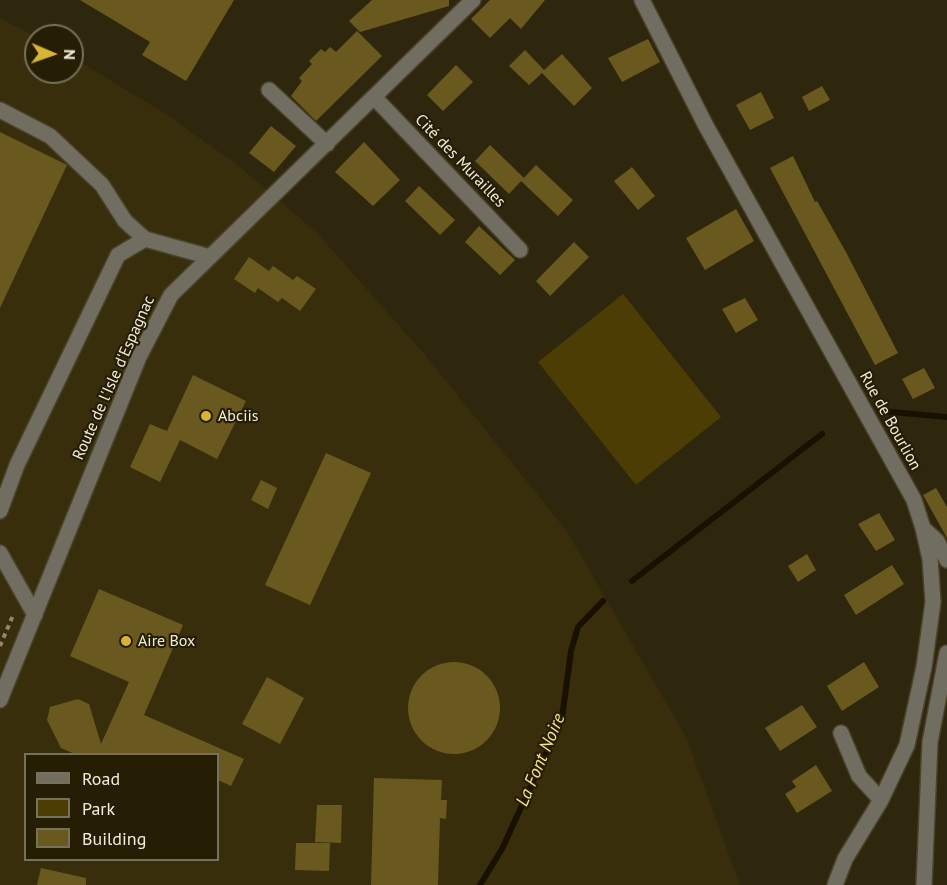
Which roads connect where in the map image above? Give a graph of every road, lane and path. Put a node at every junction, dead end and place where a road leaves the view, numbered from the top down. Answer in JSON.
{"nodes":[{"id":1,"x":473,"y":0,"type":"edge"},
{"id":2,"x":642,"y":0,"type":"edge"},
{"id":3,"x":269,"y":90,"type":"dead end"},
{"id":4,"x":374,"y":97,"type":"junction"},
{"id":5,"x":0,"y":110,"type":"edge"},
{"id":6,"x":327,"y":144,"type":"junction"},
{"id":7,"x":146,"y":239,"type":"junction"},
{"id":8,"x":520,"y":250,"type":"dead end"},
{"id":9,"x":210,"y":257,"type":"junction"},
{"id":10,"x":0,"y":511,"type":"edge"},
{"id":11,"x":923,"y":528,"type":"junction"},
{"id":12,"x":0,"y":553,"type":"edge"},
{"id":13,"x":947,"y":560,"type":"edge"},
{"id":14,"x":35,"y":615,"type":"junction"},
{"id":15,"x":947,"y":653,"type":"edge"},
{"id":16,"x":0,"y":700,"type":"edge"},
{"id":17,"x":841,"y":733,"type":"dead end"},
{"id":18,"x":881,"y":800,"type":"junction"},
{"id":19,"x":835,"y":885,"type":"edge"},
{"id":20,"x":924,"y":885,"type":"edge"}],
"edges":[{"from":1,"to":4,"type":"street","name":"Route de l'Isle d'Espagnac"},
{"from":2,"to":11,"type":"street","name":"Rue de Bourlion"},
{"from":3,"to":6,"type":"street"},
{"from":4,"to":6,"type":"street","name":"Route de l'Isle d'Espagnac"},
{"from":4,"to":8,"type":"street","name":"Cité des Murailles"},
{"from":5,"to":7,"type":"street"},
{"from":6,"to":9,"type":"street","name":"Route de l'Isle d'Espagnac"},
{"from":7,"to":9,"type":"street"},
{"from":7,"to":10,"type":"street"},
{"from":9,"to":14,"type":"street","name":"Route de l'Isle d'Espagnac"},
{"from":11,"to":13,"type":"street"},
{"from":11,"to":18,"type":"street","name":"Rue de Bourlion"},
{"from":12,"to":14,"type":"street"},
{"from":14,"to":16,"type":"street","name":"Route de l'Isle d'Espagnac"},
{"from":15,"to":20,"type":"street"},
{"from":17,"to":18,"type":"street"},
{"from":18,"to":19,"type":"street","name":"Rue de Bourlion"}]}
